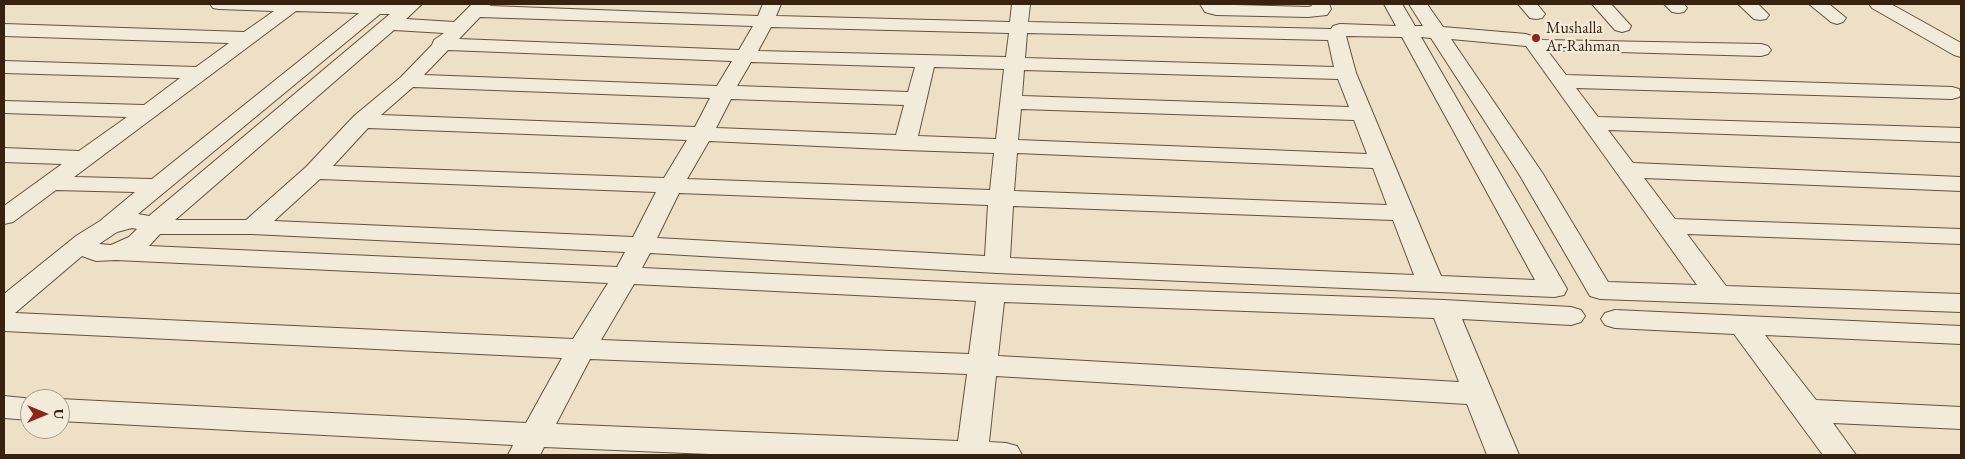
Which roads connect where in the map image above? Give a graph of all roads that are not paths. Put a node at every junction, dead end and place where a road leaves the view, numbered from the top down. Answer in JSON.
{"nodes":[{"id":1,"x":219,"y":4,"type":"edge"},
{"id":2,"x":1021,"y":4,"type":"edge"},
{"id":3,"x":1209,"y":4,"type":"edge"},
{"id":4,"x":1320,"y":4,"type":"edge"},
{"id":5,"x":1601,"y":4,"type":"edge"},
{"id":6,"x":1818,"y":4,"type":"edge"},
{"id":7,"x":1878,"y":4,"type":"edge"},
{"id":8,"x":292,"y":6,"type":"junction"},
{"id":9,"x":410,"y":6,"type":"edge"},
{"id":10,"x":478,"y":8,"type":"edge"},
{"id":11,"x":382,"y":12,"type":"edge"},
{"id":12,"x":768,"y":13,"type":"edge"},
{"id":13,"x":1414,"y":18,"type":"edge"},
{"id":14,"x":1837,"y":18,"type":"dead end"},
{"id":15,"x":1622,"y":26,"type":"dead end"},
{"id":16,"x":458,"y":28,"type":"junction"},
{"id":17,"x":1018,"y":29,"type":"junction"},
{"id":18,"x":4,"y":30,"type":"edge"},
{"id":19,"x":1336,"y":35,"type":"junction"},
{"id":20,"x":248,"y":38,"type":"junction"},
{"id":21,"x":441,"y":44,"type":"junction"},
{"id":22,"x":1540,"y":45,"type":"junction"},
{"id":23,"x":1761,"y":50,"type":"dead end"},
{"id":24,"x":1961,"y":51,"type":"edge"},
{"id":25,"x":744,"y":56,"type":"junction"},
{"id":26,"x":926,"y":61,"type":"junction"},
{"id":27,"x":1015,"y":63,"type":"junction"},
{"id":28,"x":4,"y":67,"type":"edge"},
{"id":29,"x":200,"y":73,"type":"junction"},
{"id":30,"x":1346,"y":73,"type":"junction"},
{"id":31,"x":408,"y":81,"type":"junction"},
{"id":32,"x":1560,"y":81,"type":"junction"},
{"id":33,"x":724,"y":92,"type":"junction"},
{"id":34,"x":1951,"y":92,"type":"edge"},
{"id":35,"x":916,"y":99,"type":"junction"},
{"id":36,"x":1010,"y":102,"type":"junction"},
{"id":37,"x":4,"y":107,"type":"edge"},
{"id":38,"x":147,"y":111,"type":"junction"},
{"id":39,"x":1362,"y":114,"type":"junction"},
{"id":40,"x":362,"y":121,"type":"junction"},
{"id":41,"x":236,"y":122,"type":"junction"},
{"id":42,"x":270,"y":123,"type":"junction"},
{"id":43,"x":1592,"y":123,"type":"junction"},
{"id":44,"x":702,"y":134,"type":"junction"},
{"id":45,"x":1961,"y":135,"type":"edge"},
{"id":46,"x":905,"y":143,"type":"junction"},
{"id":47,"x":1006,"y":147,"type":"junction"},
{"id":48,"x":4,"y":155,"type":"edge"},
{"id":49,"x":84,"y":158,"type":"junction"},
{"id":50,"x":1381,"y":161,"type":"junction"},
{"id":51,"x":1626,"y":170,"type":"junction"},
{"id":52,"x":314,"y":172,"type":"junction"},
{"id":53,"x":1489,"y":172,"type":"junction"},
{"id":54,"x":1531,"y":174,"type":"junction"},
{"id":55,"x":50,"y":183,"type":"junction"},
{"id":56,"x":672,"y":184,"type":"junction"},
{"id":57,"x":1961,"y":184,"type":"edge"},
{"id":58,"x":158,"y":186,"type":"junction"},
{"id":59,"x":1001,"y":197,"type":"junction"},
{"id":60,"x":8,"y":211,"type":"edge"},
{"id":61,"x":1402,"y":213,"type":"junction"},
{"id":62,"x":109,"y":226,"type":"junction"},
{"id":63,"x":1668,"y":226,"type":"junction"},
{"id":64,"x":151,"y":227,"type":"junction"},
{"id":65,"x":252,"y":227,"type":"junction"},
{"id":66,"x":1961,"y":236,"type":"edge"},
{"id":67,"x":85,"y":241,"type":"junction"},
{"id":68,"x":641,"y":245,"type":"junction"},
{"id":69,"x":116,"y":252,"type":"junction"},
{"id":70,"x":997,"y":266,"type":"junction"},
{"id":71,"x":626,"y":275,"type":"junction"},
{"id":72,"x":1390,"y":282,"type":"junction"},
{"id":73,"x":1430,"y":284,"type":"junction"},
{"id":74,"x":1554,"y":289,"type":"junction"},
{"id":75,"x":1600,"y":290,"type":"junction"},
{"id":76,"x":990,"y":294,"type":"junction"},
{"id":77,"x":1718,"y":294,"type":"junction"},
{"id":78,"x":1961,"y":303,"type":"edge"},
{"id":79,"x":4,"y":308,"type":"edge"},
{"id":80,"x":1399,"y":308,"type":"junction"},
{"id":81,"x":1444,"y":309,"type":"junction"},
{"id":82,"x":1571,"y":316,"type":"junction"},
{"id":83,"x":1615,"y":319,"type":"junction"},
{"id":84,"x":4,"y":322,"type":"edge"},
{"id":85,"x":1742,"y":324,"type":"junction"},
{"id":86,"x":1961,"y":335,"type":"edge"},
{"id":87,"x":581,"y":349,"type":"junction"},
{"id":88,"x":982,"y":365,"type":"junction"},
{"id":89,"x":1478,"y":394,"type":"junction"},
{"id":90,"x":4,"y":407,"type":"edge"},
{"id":91,"x":20,"y":408,"type":"edge"},
{"id":92,"x":1806,"y":410,"type":"junction"},
{"id":93,"x":70,"y":411,"type":"edge"},
{"id":94,"x":1961,"y":418,"type":"edge"},
{"id":95,"x":529,"y":445,"type":"edge"},
{"id":96,"x":972,"y":454,"type":"edge"},
{"id":97,"x":1006,"y":455,"type":"edge"},
{"id":98,"x":1503,"y":455,"type":"edge"},
{"id":99,"x":1840,"y":455,"type":"edge"}],
"edges":[{"from":1,"to":8,"type":"street"},
{"from":2,"to":17,"type":"street"},
{"from":3,"to":4,"type":"street"},
{"from":5,"to":15,"type":"street"},
{"from":6,"to":14,"type":"street"},
{"from":7,"to":24,"type":"street"},
{"from":8,"to":11,"type":"street"},
{"from":8,"to":20,"type":"street"},
{"from":9,"to":11,"type":"street"},
{"from":10,"to":12,"type":"street"},
{"from":10,"to":16,"type":"street"},
{"from":11,"to":16,"type":"street"},
{"from":11,"to":41,"type":"street"},
{"from":11,"to":42,"type":"street"},
{"from":12,"to":17,"type":"street"},
{"from":12,"to":25,"type":"street"},
{"from":13,"to":19,"type":"street"},
{"from":13,"to":22,"type":"street"},
{"from":13,"to":53,"type":"street"},
{"from":13,"to":54,"type":"street"},
{"from":16,"to":21,"type":"street"},
{"from":17,"to":19,"type":"street"},
{"from":17,"to":27,"type":"street"},
{"from":18,"to":20,"type":"street"},
{"from":19,"to":30,"type":"street"},
{"from":20,"to":29,"type":"street"},
{"from":21,"to":25,"type":"street"},
{"from":21,"to":31,"type":"street"},
{"from":22,"to":23,"type":"street"},
{"from":22,"to":32,"type":"street"},
{"from":25,"to":26,"type":"street"},
{"from":25,"to":33,"type":"street"},
{"from":26,"to":27,"type":"street"},
{"from":26,"to":35,"type":"street"},
{"from":27,"to":30,"type":"street"},
{"from":27,"to":36,"type":"street"},
{"from":28,"to":29,"type":"street"},
{"from":29,"to":38,"type":"street"},
{"from":30,"to":39,"type":"street"},
{"from":31,"to":33,"type":"street"},
{"from":31,"to":40,"type":"street"},
{"from":32,"to":34,"type":"street"},
{"from":32,"to":43,"type":"street"},
{"from":33,"to":35,"type":"street"},
{"from":33,"to":44,"type":"street"},
{"from":35,"to":46,"type":"street"},
{"from":36,"to":39,"type":"street"},
{"from":36,"to":47,"type":"street"},
{"from":37,"to":38,"type":"street"},
{"from":38,"to":49,"type":"street"},
{"from":39,"to":50,"type":"street"},
{"from":40,"to":44,"type":"street"},
{"from":40,"to":52,"type":"street"},
{"from":41,"to":42,"type":"street"},
{"from":41,"to":58,"type":"street"},
{"from":42,"to":64,"type":"street"},
{"from":43,"to":45,"type":"street"},
{"from":43,"to":51,"type":"street"},
{"from":44,"to":46,"type":"street"},
{"from":44,"to":56,"type":"street"},
{"from":46,"to":47,"type":"street"},
{"from":47,"to":50,"type":"street"},
{"from":47,"to":59,"type":"street"},
{"from":48,"to":49,"type":"street"},
{"from":49,"to":55,"type":"street"},
{"from":50,"to":61,"type":"street"},
{"from":51,"to":57,"type":"street"},
{"from":51,"to":63,"type":"street"},
{"from":52,"to":56,"type":"street"},
{"from":52,"to":65,"type":"street"},
{"from":53,"to":54,"type":"street"},
{"from":53,"to":74,"type":"street"},
{"from":54,"to":75,"type":"street"},
{"from":55,"to":58,"type":"street"},
{"from":55,"to":60,"type":"street"},
{"from":56,"to":59,"type":"street"},
{"from":56,"to":68,"type":"street"},
{"from":58,"to":62,"type":"street"},
{"from":59,"to":61,"type":"street"},
{"from":59,"to":70,"type":"street"},
{"from":61,"to":73,"type":"street"},
{"from":62,"to":64,"type":"street"},
{"from":62,"to":67,"type":"street"},
{"from":63,"to":66,"type":"street"},
{"from":63,"to":77,"type":"street"},
{"from":64,"to":65,"type":"street"},
{"from":64,"to":69,"type":"street"},
{"from":65,"to":68,"type":"street"},
{"from":67,"to":69,"type":"street"},
{"from":67,"to":79,"type":"street"},
{"from":68,"to":70,"type":"street"},
{"from":68,"to":71,"type":"street"},
{"from":69,"to":71,"type":"street"},
{"from":70,"to":72,"type":"street"},
{"from":71,"to":76,"type":"street"},
{"from":71,"to":87,"type":"street"},
{"from":72,"to":73,"type":"street"},
{"from":72,"to":80,"type":"street"},
{"from":73,"to":74,"type":"street"},
{"from":74,"to":75,"type":"street"},
{"from":74,"to":82,"type":"street"},
{"from":75,"to":77,"type":"street"},
{"from":75,"to":83,"type":"street"},
{"from":76,"to":80,"type":"street"},
{"from":76,"to":88,"type":"street"},
{"from":77,"to":78,"type":"street"},
{"from":80,"to":81,"type":"street"},
{"from":81,"to":82,"type":"street"},
{"from":81,"to":89,"type":"street"},
{"from":82,"to":83,"type":"street"},
{"from":83,"to":85,"type":"street"},
{"from":84,"to":87,"type":"street"},
{"from":85,"to":86,"type":"street"},
{"from":85,"to":92,"type":"street"},
{"from":87,"to":88,"type":"street"},
{"from":87,"to":95,"type":"street"},
{"from":88,"to":89,"type":"street"},
{"from":88,"to":96,"type":"street"},
{"from":89,"to":98,"type":"street"},
{"from":90,"to":91,"type":"street"},
{"from":92,"to":94,"type":"street"},
{"from":92,"to":99,"type":"street"},
{"from":93,"to":95,"type":"street"},
{"from":95,"to":96,"type":"street"},
{"from":96,"to":97,"type":"street"}]}
